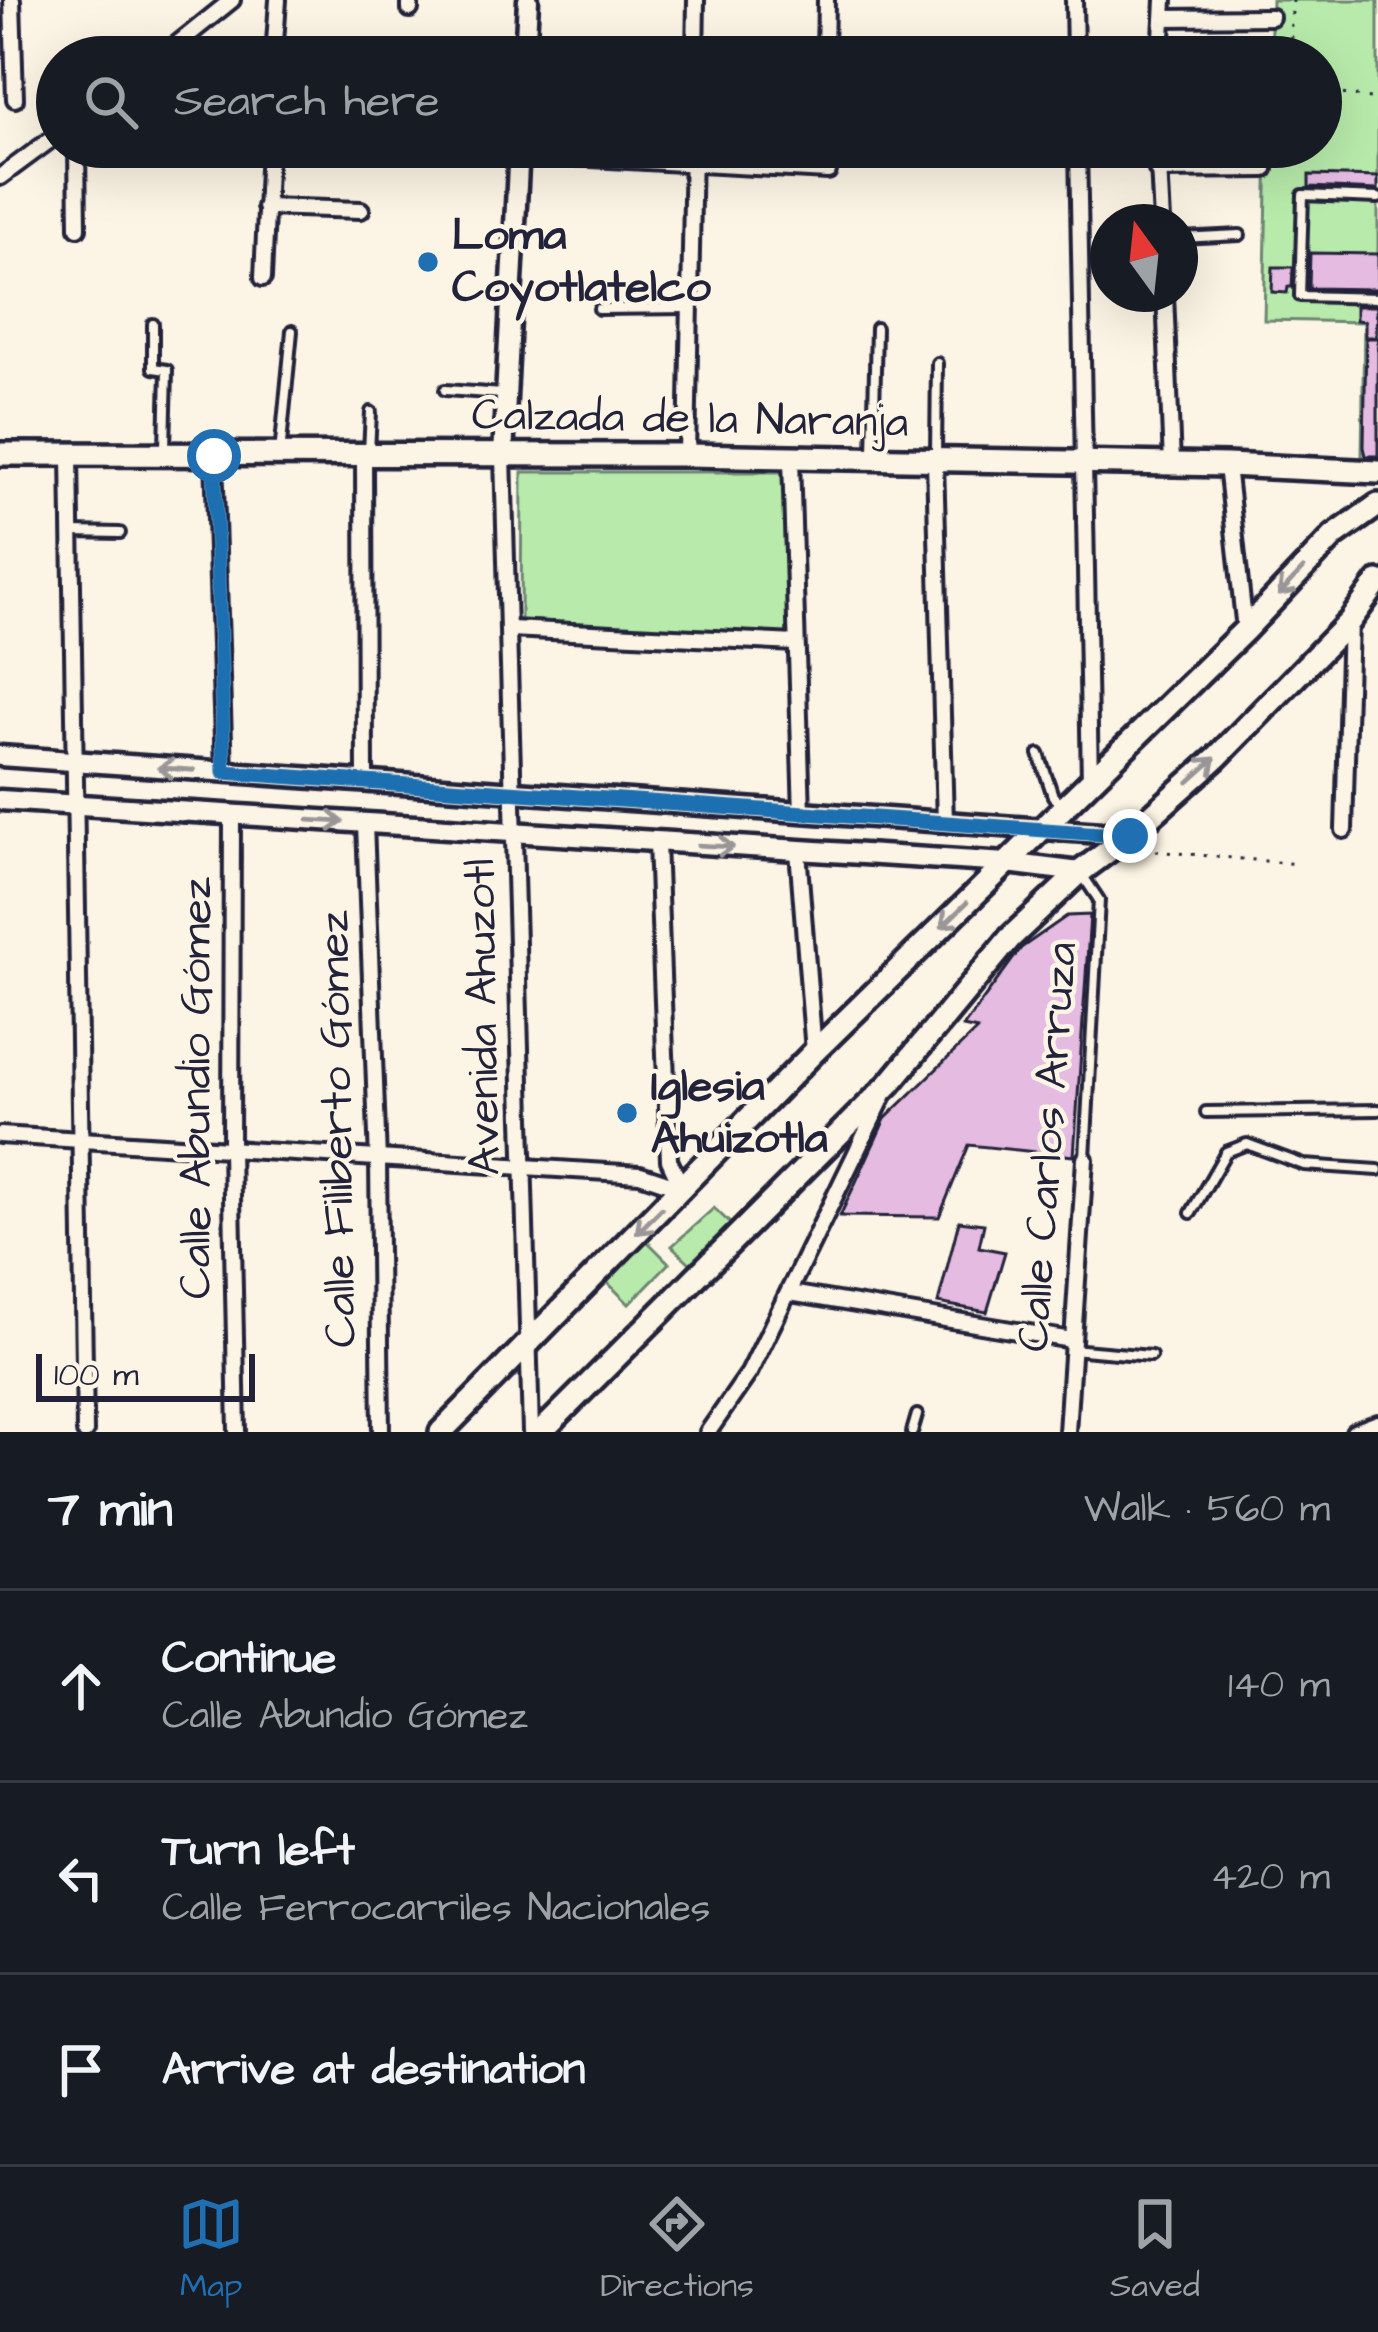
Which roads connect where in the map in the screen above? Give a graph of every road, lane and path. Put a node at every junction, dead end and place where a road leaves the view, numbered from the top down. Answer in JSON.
{"nodes":[{"id":1,"x":12,"y":0,"type":"edge"},
{"id":2,"x":232,"y":0,"type":"edge"},
{"id":3,"x":278,"y":0,"type":"edge"},
{"id":4,"x":528,"y":0,"type":"edge"},
{"id":5,"x":696,"y":0,"type":"edge"},
{"id":6,"x":826,"y":0,"type":"edge"},
{"id":7,"x":1074,"y":0,"type":"edge"},
{"id":8,"x":1164,"y":0,"type":"edge"},
{"id":9,"x":1293,"y":0,"type":"edge"},
{"id":10,"x":1271,"y":17,"type":"dead end"},
{"id":11,"x":1164,"y":19,"type":"junction"},
{"id":12,"x":187,"y":36,"type":"edge"},
{"id":13,"x":275,"y":36,"type":"edge"},
{"id":14,"x":526,"y":36,"type":"edge"},
{"id":15,"x":695,"y":36,"type":"edge"},
{"id":16,"x":825,"y":36,"type":"edge"},
{"id":17,"x":1075,"y":36,"type":"edge"},
{"id":18,"x":1163,"y":36,"type":"edge"},
{"id":19,"x":1290,"y":36,"type":"edge"},
{"id":20,"x":7,"y":60,"type":"edge"},
{"id":21,"x":1342,"y":94,"type":"edge"},
{"id":22,"x":15,"y":99,"type":"dead end"},
{"id":23,"x":1378,"y":99,"type":"edge"},
{"id":24,"x":36,"y":150,"type":"edge"},
{"id":25,"x":77,"y":168,"type":"edge"},
{"id":26,"x":268,"y":168,"type":"edge"},
{"id":27,"x":518,"y":168,"type":"edge"},
{"id":28,"x":693,"y":168,"type":"edge"},
{"id":29,"x":804,"y":168,"type":"edge"},
{"id":30,"x":1078,"y":168,"type":"edge"},
{"id":31,"x":1265,"y":169,"type":"dead end"},
{"id":32,"x":1157,"y":170,"type":"joint"},
{"id":33,"x":828,"y":171,"type":"dead end"},
{"id":34,"x":0,"y":177,"type":"edge"},
{"id":35,"x":1378,"y":198,"type":"edge"},
{"id":36,"x":1160,"y":204,"type":"edge"},
{"id":37,"x":265,"y":207,"type":"junction"},
{"id":38,"x":361,"y":210,"type":"dead end"},
{"id":39,"x":78,"y":228,"type":"dead end"},
{"id":40,"x":1240,"y":235,"type":"dead end"},
{"id":41,"x":1198,"y":237,"type":"edge"},
{"id":42,"x":263,"y":278,"type":"dead end"},
{"id":43,"x":1378,"y":298,"type":"edge"},
{"id":44,"x":690,"y":308,"type":"junction"},
{"id":45,"x":599,"y":309,"type":"dead end"},
{"id":46,"x":1167,"y":312,"type":"edge"},
{"id":47,"x":153,"y":324,"type":"dead end"},
{"id":48,"x":876,"y":328,"type":"dead end"},
{"id":49,"x":292,"y":331,"type":"dead end"},
{"id":50,"x":937,"y":363,"type":"dead end"},
{"id":51,"x":445,"y":390,"type":"dead end"},
{"id":52,"x":505,"y":394,"type":"junction"},
{"id":53,"x":371,"y":412,"type":"dead end"},
{"id":54,"x":0,"y":454,"type":"edge"},
{"id":55,"x":367,"y":454,"type":"junction"},
{"id":56,"x":280,"y":455,"type":"junction"},
{"id":57,"x":687,"y":455,"type":"junction"},
{"id":58,"x":70,"y":456,"type":"junction"},
{"id":59,"x":165,"y":456,"type":"junction"},
{"id":60,"x":214,"y":456,"type":"junction"},
{"id":61,"x":503,"y":456,"type":"junction"},
{"id":62,"x":791,"y":459,"type":"junction"},
{"id":63,"x":872,"y":461,"type":"junction"},
{"id":64,"x":935,"y":461,"type":"junction"},
{"id":65,"x":1085,"y":463,"type":"junction"},
{"id":66,"x":1172,"y":464,"type":"junction"},
{"id":67,"x":1227,"y":465,"type":"junction"},
{"id":68,"x":1321,"y":470,"type":"junction"},
{"id":69,"x":1378,"y":472,"type":"edge"},
{"id":70,"x":1377,"y":506,"type":"edge"},
{"id":71,"x":70,"y":532,"type":"junction"},
{"id":72,"x":120,"y":533,"type":"dead end"},
{"id":73,"x":1378,"y":582,"type":"edge"},
{"id":74,"x":1350,"y":621,"type":"junction"},
{"id":75,"x":510,"y":629,"type":"junction"},
{"id":76,"x":1245,"y":630,"type":"junction"},
{"id":77,"x":796,"y":643,"type":"junction"},
{"id":78,"x":1039,"y":754,"type":"dead end"},
{"id":79,"x":0,"y":756,"type":"edge"},
{"id":80,"x":73,"y":760,"type":"junction"},
{"id":81,"x":224,"y":772,"type":"junction"},
{"id":82,"x":1090,"y":781,"type":"junction"},
{"id":83,"x":365,"y":782,"type":"junction"},
{"id":84,"x":514,"y":793,"type":"junction"},
{"id":85,"x":0,"y":800,"type":"edge"},
{"id":86,"x":73,"y":805,"type":"junction"},
{"id":87,"x":1064,"y":807,"type":"junction"},
{"id":88,"x":802,"y":814,"type":"junction"},
{"id":89,"x":232,"y":816,"type":"junction"},
{"id":90,"x":365,"y":824,"type":"junction"},
{"id":91,"x":945,"y":824,"type":"junction"},
{"id":92,"x":1041,"y":829,"type":"junction"},
{"id":93,"x":1344,"y":830,"type":"dead end"},
{"id":94,"x":514,"y":834,"type":"junction"},
{"id":95,"x":1125,"y":840,"type":"junction"},
{"id":96,"x":658,"y":842,"type":"junction"},
{"id":97,"x":798,"y":851,"type":"junction"},
{"id":98,"x":1007,"y":863,"type":"junction"},
{"id":99,"x":1298,"y":864,"type":"dead end"},
{"id":100,"x":1080,"y":872,"type":"junction"},
{"id":101,"x":814,"y":1052,"type":"junction"},
{"id":102,"x":890,"y":1083,"type":"junction"},
{"id":103,"x":1378,"y":1110,"type":"edge"},
{"id":104,"x":1206,"y":1112,"type":"dead end"},
{"id":105,"x":0,"y":1135,"type":"edge"},
{"id":106,"x":83,"y":1141,"type":"junction"},
{"id":107,"x":231,"y":1150,"type":"junction"},
{"id":108,"x":1085,"y":1159,"type":"joint"},
{"id":109,"x":378,"y":1161,"type":"junction"},
{"id":110,"x":523,"y":1169,"type":"junction"},
{"id":111,"x":1378,"y":1170,"type":"edge"},
{"id":112,"x":682,"y":1188,"type":"junction"},
{"id":113,"x":1191,"y":1213,"type":"dead end"},
{"id":114,"x":790,"y":1293,"type":"junction"},
{"id":115,"x":528,"y":1342,"type":"junction"},
{"id":116,"x":1071,"y":1344,"type":"junction"},
{"id":117,"x":1151,"y":1356,"type":"dead end"},
{"id":118,"x":917,"y":1414,"type":"dead end"},
{"id":119,"x":1378,"y":1423,"type":"edge"},
{"id":120,"x":85,"y":1432,"type":"edge"},
{"id":121,"x":237,"y":1432,"type":"edge"},
{"id":122,"x":381,"y":1432,"type":"edge"},
{"id":123,"x":441,"y":1432,"type":"edge"},
{"id":124,"x":531,"y":1432,"type":"edge"},
{"id":125,"x":541,"y":1432,"type":"edge"},
{"id":126,"x":708,"y":1432,"type":"edge"},
{"id":127,"x":912,"y":1432,"type":"edge"},
{"id":128,"x":1066,"y":1432,"type":"edge"},
{"id":129,"x":1354,"y":1432,"type":"edge"}],
"edges":[{"from":1,"to":20,"type":"street"},
{"from":2,"to":12,"type":"street"},
{"from":3,"to":13,"type":"street"},
{"from":4,"to":14,"type":"street"},
{"from":5,"to":15,"type":"street"},
{"from":6,"to":16,"type":"street"},
{"from":7,"to":17,"type":"street"},
{"from":8,"to":11,"type":"street"},
{"from":9,"to":19,"type":"path"},
{"from":10,"to":11,"type":"street"},
{"from":11,"to":18,"type":"street"},
{"from":20,"to":22,"type":"street"},
{"from":21,"to":23,"type":"path"},
{"from":24,"to":34,"type":"street"},
{"from":25,"to":39,"type":"street"},
{"from":26,"to":37,"type":"street"},
{"from":27,"to":52,"type":"street"},
{"from":28,"to":44,"type":"street"},
{"from":29,"to":33,"type":"street"},
{"from":30,"to":65,"type":"street"},
{"from":31,"to":32,"type":"street"},
{"from":32,"to":36,"type":"street"},
{"from":35,"to":43,"type":"lane"},
{"from":37,"to":38,"type":"street"},
{"from":37,"to":42,"type":"street"},
{"from":40,"to":41,"type":"lane"},
{"from":44,"to":45,"type":"lane"},
{"from":44,"to":57,"type":"street"},
{"from":46,"to":66,"type":"street"},
{"from":47,"to":59,"type":"lane"},
{"from":48,"to":63,"type":"lane"},
{"from":49,"to":56,"type":"lane"},
{"from":50,"to":64,"type":"lane"},
{"from":51,"to":52,"type":"lane"},
{"from":52,"to":61,"type":"street"},
{"from":53,"to":55,"type":"lane"},
{"from":54,"to":58,"type":"main road","name":"Calzada de la Naranja"},
{"from":55,"to":56,"type":"main road","name":"Calzada de la Naranja"},
{"from":55,"to":61,"type":"main road","name":"Calzada de la Naranja"},
{"from":55,"to":83,"type":"street"},
{"from":56,"to":60,"type":"main road","name":"Calzada de la Naranja"},
{"from":57,"to":61,"type":"main road","name":"Calzada de la Naranja"},
{"from":57,"to":62,"type":"main road","name":"Calzada de la Naranja"},
{"from":58,"to":59,"type":"main road","name":"Calzada de la Naranja"},
{"from":58,"to":71,"type":"street"},
{"from":59,"to":60,"type":"main road","name":"Calzada de la Naranja"},
{"from":60,"to":81,"type":"street"},
{"from":61,"to":75,"type":"street","name":"Avenida Ahuzotl"},
{"from":62,"to":63,"type":"main road","name":"Calzada de la Naranja"},
{"from":62,"to":77,"type":"street"},
{"from":63,"to":64,"type":"main road","name":"Calzada de la Naranja"},
{"from":64,"to":65,"type":"main road","name":"Calzada de la Naranja"},
{"from":64,"to":91,"type":"street"},
{"from":65,"to":66,"type":"main road","name":"Calzada de la Naranja"},
{"from":65,"to":82,"type":"street"},
{"from":66,"to":67,"type":"main road","name":"Calzada de la Naranja"},
{"from":67,"to":68,"type":"main road","name":"Calzada de la Naranja"},
{"from":67,"to":76,"type":"street"},
{"from":68,"to":69,"type":"main road","name":"Calzada de la Naranja"},
{"from":68,"to":70,"type":"main road"},
{"from":70,"to":76,"type":"main road","one_way":true},
{"from":71,"to":72,"type":"lane"},
{"from":71,"to":80,"type":"street"},
{"from":73,"to":74,"type":"main road"},
{"from":74,"to":93,"type":"street"},
{"from":95,"to":74,"type":"main road","one_way":true},
{"from":75,"to":77,"type":"street"},
{"from":75,"to":84,"type":"street","name":"Avenida Ahuzotl"},
{"from":76,"to":82,"type":"main road"},
{"from":77,"to":88,"type":"street"},
{"from":78,"to":87,"type":"lane"},
{"from":79,"to":80,"type":"street"},
{"from":81,"to":80,"type":"street","one_way":true},
{"from":80,"to":86,"type":"street"},
{"from":81,"to":83,"type":"street"},
{"from":82,"to":87,"type":"main road"},
{"from":83,"to":84,"type":"street"},
{"from":84,"to":88,"type":"street"},
{"from":84,"to":94,"type":"street","name":"Avenida Ahuzotl"},
{"from":85,"to":86,"type":"street"},
{"from":86,"to":89,"type":"street"},
{"from":86,"to":106,"type":"street"},
{"from":87,"to":92,"type":"main road"},
{"from":88,"to":91,"type":"street"},
{"from":89,"to":90,"type":"street","one_way":true},
{"from":89,"to":107,"type":"street","name":"Calle Abundio Gómez"},
{"from":90,"to":94,"type":"street"},
{"from":90,"to":109,"type":"street","name":"Calle Filiberto Gómez"},
{"from":91,"to":92,"type":"street"},
{"from":92,"to":95,"type":"street"},
{"from":92,"to":98,"type":"main road"},
{"from":94,"to":96,"type":"street"},
{"from":94,"to":110,"type":"street","name":"Avenida Ahuzotl"},
{"from":95,"to":99,"type":"path"},
{"from":95,"to":100,"type":"main road"},
{"from":96,"to":97,"type":"street","one_way":true},
{"from":96,"to":112,"type":"street"},
{"from":97,"to":98,"type":"street"},
{"from":97,"to":101,"type":"street"},
{"from":98,"to":100,"type":"street"},
{"from":98,"to":101,"type":"main road","one_way":true},
{"from":100,"to":102,"type":"main road"},
{"from":100,"to":108,"type":"lane","name":"Calle Carlos Arruza"},
{"from":101,"to":112,"type":"main road"},
{"from":102,"to":114,"type":"street"},
{"from":102,"to":125,"type":"main road"},
{"from":103,"to":104,"type":"lane"},
{"from":105,"to":106,"type":"street"},
{"from":106,"to":107,"type":"street"},
{"from":106,"to":120,"type":"street"},
{"from":107,"to":109,"type":"street"},
{"from":107,"to":121,"type":"street","name":"Calle Abundio Gómez"},
{"from":108,"to":116,"type":"street","name":"Calle Carlos Arruza"},
{"from":109,"to":110,"type":"street"},
{"from":109,"to":122,"type":"street","name":"Calle Filiberto Gómez"},
{"from":110,"to":112,"type":"street"},
{"from":110,"to":115,"type":"street","name":"Avenida Ahuzotl"},
{"from":111,"to":113,"type":"lane"},
{"from":112,"to":115,"type":"main road","one_way":true},
{"from":114,"to":116,"type":"street"},
{"from":114,"to":126,"type":"street"},
{"from":115,"to":123,"type":"main road"},
{"from":115,"to":124,"type":"street","name":"Avenida Ahuzotl"},
{"from":116,"to":117,"type":"lane"},
{"from":116,"to":128,"type":"street","name":"Calle Carlos Arruza"},
{"from":118,"to":127,"type":"lane"},
{"from":119,"to":129,"type":"street"}]}
